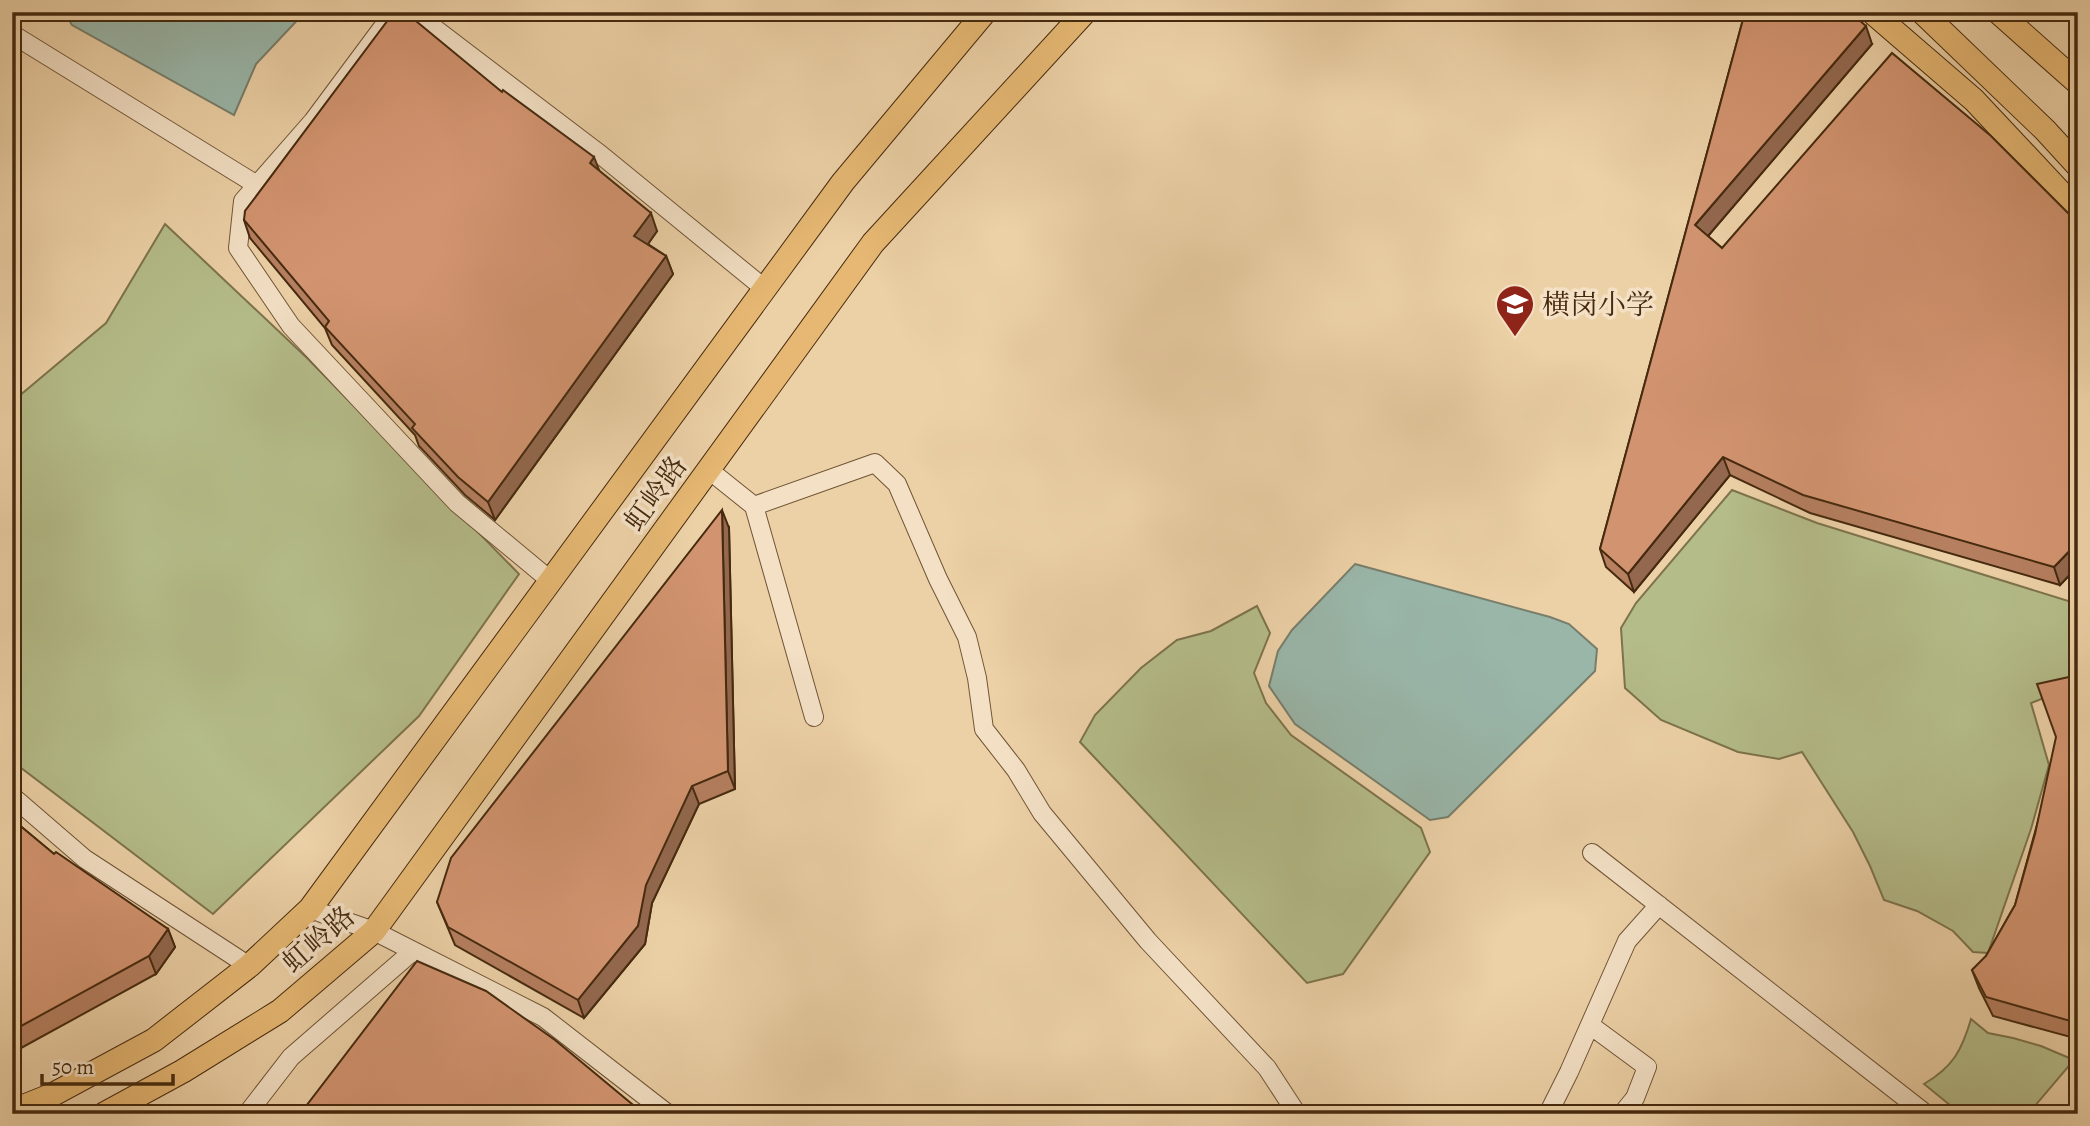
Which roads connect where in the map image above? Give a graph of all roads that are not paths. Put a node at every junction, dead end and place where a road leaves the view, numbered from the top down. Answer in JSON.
{"nodes":[{"id":1,"x":394,"y":12,"type":"edge"},
{"id":2,"x":413,"y":12,"type":"edge"},
{"id":3,"x":985,"y":12,"type":"edge"},
{"id":4,"x":1085,"y":12,"type":"edge"},
{"id":5,"x":1872,"y":12,"type":"edge"},
{"id":6,"x":1922,"y":12,"type":"edge"},
{"id":7,"x":1998,"y":12,"type":"edge"},
{"id":8,"x":12,"y":34,"type":"edge"},
{"id":9,"x":2078,"y":83,"type":"edge"},
{"id":10,"x":2078,"y":166,"type":"edge"},
{"id":11,"x":257,"y":185,"type":"junction"},
{"id":12,"x":2078,"y":211,"type":"edge"},
{"id":13,"x":765,"y":289,"type":"junction"},
{"id":14,"x":709,"y":470,"type":"junction"},
{"id":15,"x":754,"y":506,"type":"junction"},
{"id":16,"x":551,"y":581,"type":"junction"},
{"id":17,"x":814,"y":718,"type":"dead end"},
{"id":18,"x":12,"y":796,"type":"edge"},
{"id":19,"x":1592,"y":853,"type":"dead end"},
{"id":20,"x":1659,"y":905,"type":"junction"},
{"id":21,"x":310,"y":909,"type":"junction"},
{"id":22,"x":374,"y":931,"type":"junction"},
{"id":23,"x":413,"y":951,"type":"junction"},
{"id":24,"x":249,"y":966,"type":"junction"},
{"id":25,"x":1590,"y":1025,"type":"junction"},
{"id":26,"x":12,"y":1111,"type":"edge"},
{"id":27,"x":104,"y":1114,"type":"edge"},
{"id":28,"x":247,"y":1114,"type":"edge"},
{"id":29,"x":668,"y":1114,"type":"edge"},
{"id":30,"x":1297,"y":1114,"type":"edge"},
{"id":31,"x":1548,"y":1114,"type":"edge"},
{"id":32,"x":1622,"y":1114,"type":"edge"},
{"id":33,"x":1926,"y":1114,"type":"edge"}],
"edges":[{"from":1,"to":11,"type":"street"},
{"from":2,"to":13,"type":"street"},
{"from":3,"to":13,"type":"main road","name":"虹岭路"},
{"from":4,"to":14,"type":"main road","name":"虹岭路"},
{"from":5,"to":12,"type":"main road"},
{"from":6,"to":10,"type":"main road"},
{"from":7,"to":9,"type":"main road"},
{"from":8,"to":11,"type":"street"},
{"from":11,"to":16,"type":"street"},
{"from":13,"to":16,"type":"main road","name":"虹岭路"},
{"from":14,"to":15,"type":"street"},
{"from":14,"to":22,"type":"main road","name":"虹岭路"},
{"from":15,"to":17,"type":"street"},
{"from":15,"to":30,"type":"street"},
{"from":16,"to":21,"type":"main road","name":"虹岭路"},
{"from":18,"to":24,"type":"street"},
{"from":19,"to":20,"type":"street"},
{"from":20,"to":25,"type":"street"},
{"from":20,"to":33,"type":"street"},
{"from":21,"to":22,"type":"street"},
{"from":21,"to":24,"type":"main road","name":"虹岭路"},
{"from":22,"to":23,"type":"street"},
{"from":22,"to":27,"type":"main road","name":"虹岭路"},
{"from":23,"to":28,"type":"street"},
{"from":23,"to":29,"type":"street"},
{"from":24,"to":26,"type":"main road","name":"虹岭路"},
{"from":25,"to":31,"type":"street"},
{"from":25,"to":32,"type":"street"}]}
